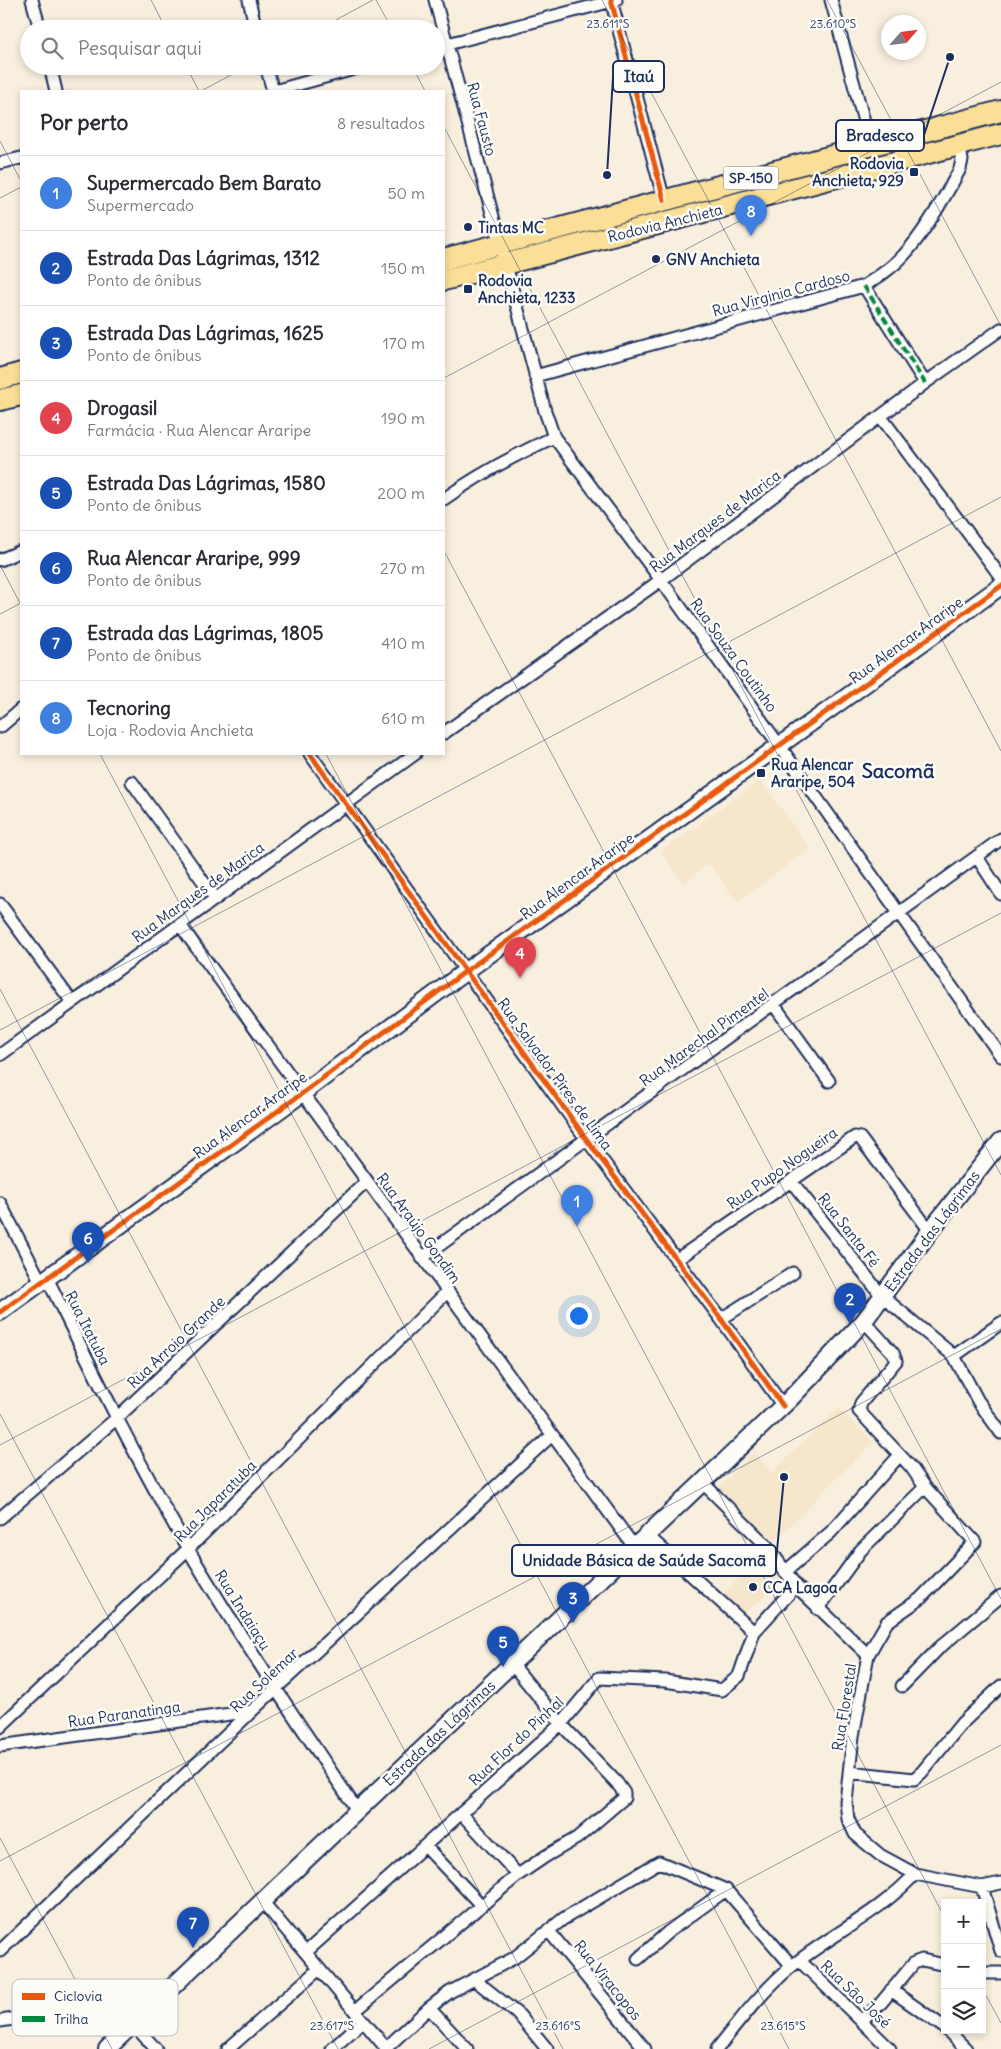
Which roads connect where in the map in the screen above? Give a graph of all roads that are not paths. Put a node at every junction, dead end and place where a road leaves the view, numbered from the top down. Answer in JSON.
{"nodes":[{"id":1,"x":32,"y":0,"type":"edge"},
{"id":2,"x":248,"y":0,"type":"edge"},
{"id":3,"x":435,"y":0,"type":"edge"},
{"id":4,"x":613,"y":0,"type":"edge"},
{"id":5,"x":831,"y":0,"type":"edge"},
{"id":6,"x":38,"y":20,"type":"edge"},
{"id":7,"x":254,"y":20,"type":"edge"},
{"id":8,"x":438,"y":20,"type":"edge"},
{"id":9,"x":445,"y":44,"type":"edge"},
{"id":10,"x":445,"y":58,"type":"edge"},
{"id":11,"x":55,"y":75,"type":"edge"},
{"id":12,"x":269,"y":75,"type":"edge"},
{"id":13,"x":332,"y":75,"type":"edge"},
{"id":14,"x":56,"y":90,"type":"edge"},
{"id":15,"x":274,"y":90,"type":"edge"},
{"id":16,"x":278,"y":90,"type":"edge"},
{"id":17,"x":1001,"y":112,"type":"edge"},
{"id":18,"x":1001,"y":134,"type":"edge"},
{"id":19,"x":959,"y":146,"type":"junction"},
{"id":20,"x":870,"y":147,"type":"junction"},
{"id":21,"x":20,"y":158,"type":"edge"},
{"id":22,"x":0,"y":163,"type":"edge"},
{"id":23,"x":664,"y":200,"type":"junction"},
{"id":24,"x":504,"y":254,"type":"junction"},
{"id":25,"x":445,"y":259,"type":"edge"},
{"id":26,"x":445,"y":280,"type":"edge"},
{"id":27,"x":864,"y":286,"type":"junction"},
{"id":28,"x":1001,"y":329,"type":"edge"},
{"id":29,"x":20,"y":373,"type":"edge"},
{"id":30,"x":535,"y":376,"type":"junction"},
{"id":31,"x":0,"y":379,"type":"edge"},
{"id":32,"x":925,"y":383,"type":"junction"},
{"id":33,"x":20,"y":395,"type":"edge"},
{"id":34,"x":0,"y":400,"type":"edge"},
{"id":35,"x":881,"y":417,"type":"junction"},
{"id":36,"x":554,"y":437,"type":"junction"},
{"id":37,"x":445,"y":498,"type":"edge"},
{"id":38,"x":20,"y":551,"type":"edge"},
{"id":39,"x":0,"y":560,"type":"edge"},
{"id":40,"x":1001,"y":576,"type":"edge"},
{"id":41,"x":661,"y":580,"type":"junction"},
{"id":42,"x":1001,"y":586,"type":"edge"},
{"id":43,"x":20,"y":710,"type":"edge"},
{"id":44,"x":0,"y":727,"type":"edge"},
{"id":45,"x":445,"y":733,"type":"edge"},
{"id":46,"x":780,"y":746,"type":"junction"},
{"id":47,"x":311,"y":755,"type":"edge"},
{"id":48,"x":414,"y":755,"type":"edge"},
{"id":49,"x":132,"y":782,"type":"dead end"},
{"id":50,"x":346,"y":803,"type":"junction"},
{"id":51,"x":1001,"y":840,"type":"edge"},
{"id":52,"x":977,"y":857,"type":"junction"},
{"id":53,"x":1001,"y":894,"type":"edge"},
{"id":54,"x":216,"y":898,"type":"junction"},
{"id":55,"x":0,"y":904,"type":"edge"},
{"id":56,"x":898,"y":913,"type":"junction"},
{"id":57,"x":180,"y":925,"type":"junction"},
{"id":58,"x":466,"y":971,"type":"junction"},
{"id":59,"x":72,"y":1002,"type":"junction"},
{"id":60,"x":774,"y":1005,"type":"junction"},
{"id":61,"x":0,"y":1055,"type":"edge"},
{"id":62,"x":1001,"y":1056,"type":"edge"},
{"id":63,"x":829,"y":1081,"type":"dead end"},
{"id":64,"x":304,"y":1092,"type":"junction"},
{"id":65,"x":586,"y":1140,"type":"junction"},
{"id":66,"x":1001,"y":1141,"type":"edge"},
{"id":67,"x":366,"y":1182,"type":"junction"},
{"id":68,"x":792,"y":1182,"type":"junction"},
{"id":69,"x":0,"y":1203,"type":"edge"},
{"id":70,"x":930,"y":1231,"type":"junction"},
{"id":71,"x":422,"y":1258,"type":"junction"},
{"id":72,"x":676,"y":1260,"type":"junction"},
{"id":73,"x":793,"y":1273,"type":"dead end"},
{"id":74,"x":44,"y":1280,"type":"junction"},
{"id":75,"x":447,"y":1292,"type":"junction"},
{"id":76,"x":882,"y":1296,"type":"junction"},
{"id":77,"x":0,"y":1312,"type":"edge"},
{"id":78,"x":721,"y":1319,"type":"junction"},
{"id":79,"x":864,"y":1321,"type":"junction"},
{"id":80,"x":1001,"y":1323,"type":"edge"},
{"id":81,"x":954,"y":1356,"type":"junction"},
{"id":82,"x":783,"y":1406,"type":"junction"},
{"id":83,"x":118,"y":1418,"type":"junction"},
{"id":84,"x":1001,"y":1433,"type":"edge"},
{"id":85,"x":552,"y":1435,"type":"junction"},
{"id":86,"x":899,"y":1456,"type":"junction"},
{"id":87,"x":703,"y":1483,"type":"junction"},
{"id":88,"x":925,"y":1487,"type":"junction"},
{"id":89,"x":0,"y":1518,"type":"edge"},
{"id":90,"x":648,"y":1536,"type":"junction"},
{"id":91,"x":635,"y":1548,"type":"junction"},
{"id":92,"x":188,"y":1549,"type":"junction"},
{"id":93,"x":785,"y":1572,"type":"junction"},
{"id":94,"x":796,"y":1586,"type":"junction"},
{"id":95,"x":1001,"y":1596,"type":"edge"},
{"id":96,"x":818,"y":1609,"type":"junction"},
{"id":97,"x":754,"y":1632,"type":"junction"},
{"id":98,"x":868,"y":1655,"type":"junction"},
{"id":99,"x":512,"y":1664,"type":"junction"},
{"id":100,"x":902,"y":1686,"type":"dead end"},
{"id":101,"x":1001,"y":1686,"type":"edge"},
{"id":102,"x":275,"y":1689,"type":"junction"},
{"id":103,"x":252,"y":1710,"type":"junction"},
{"id":104,"x":561,"y":1724,"type":"junction"},
{"id":105,"x":0,"y":1727,"type":"edge"},
{"id":106,"x":0,"y":1746,"type":"edge"},
{"id":107,"x":849,"y":1772,"type":"junction"},
{"id":108,"x":357,"y":1810,"type":"junction"},
{"id":109,"x":461,"y":1813,"type":"junction"},
{"id":110,"x":425,"y":1846,"type":"junction"},
{"id":111,"x":915,"y":1874,"type":"junction"},
{"id":112,"x":518,"y":1875,"type":"junction"},
{"id":113,"x":1001,"y":1883,"type":"edge"},
{"id":114,"x":982,"y":1887,"type":"junction"},
{"id":115,"x":726,"y":1890,"type":"junction"},
{"id":116,"x":262,"y":1901,"type":"junction"},
{"id":117,"x":480,"y":1905,"type":"junction"},
{"id":118,"x":548,"y":1930,"type":"junction"},
{"id":119,"x":0,"y":1951,"type":"edge"},
{"id":120,"x":1001,"y":1951,"type":"edge"},
{"id":121,"x":306,"y":1952,"type":"junction"},
{"id":122,"x":638,"y":1959,"type":"dead end"},
{"id":123,"x":796,"y":1964,"type":"junction"},
{"id":124,"x":941,"y":1964,"type":"edge"},
{"id":125,"x":319,"y":1969,"type":"junction"},
{"id":126,"x":986,"y":1973,"type":"edge"},
{"id":127,"x":1001,"y":1973,"type":"edge"},
{"id":128,"x":475,"y":1980,"type":"junction"},
{"id":129,"x":178,"y":1981,"type":"edge"},
{"id":130,"x":891,"y":1990,"type":"junction"},
{"id":131,"x":429,"y":2008,"type":"junction"},
{"id":132,"x":355,"y":2011,"type":"junction"},
{"id":133,"x":862,"y":2020,"type":"junction"},
{"id":134,"x":363,"y":2021,"type":"junction"},
{"id":135,"x":941,"y":2025,"type":"edge"},
{"id":136,"x":951,"y":2034,"type":"edge"},
{"id":137,"x":121,"y":2036,"type":"edge"},
{"id":138,"x":144,"y":2036,"type":"edge"},
{"id":139,"x":385,"y":2048,"type":"edge"},
{"id":140,"x":107,"y":2049,"type":"edge"},
{"id":141,"x":156,"y":2049,"type":"edge"},
{"id":142,"x":228,"y":2049,"type":"edge"},
{"id":143,"x":332,"y":2049,"type":"edge"},
{"id":144,"x":467,"y":2049,"type":"edge"},
{"id":145,"x":547,"y":2049,"type":"edge"},
{"id":146,"x":645,"y":2049,"type":"edge"},
{"id":147,"x":717,"y":2049,"type":"edge"},
{"id":148,"x":890,"y":2049,"type":"edge"},
{"id":149,"x":966,"y":2049,"type":"edge"}],
"edges":[{"from":1,"to":6,"type":"street"},
{"from":2,"to":7,"type":"street"},
{"from":3,"to":8,"type":"street","name":"Rua Fausto"},
{"from":4,"to":9,"type":"street"},
{"from":4,"to":23,"type":"street"},
{"from":5,"to":20,"type":"street"},
{"from":10,"to":24,"type":"street","name":"Rua Fausto"},
{"from":11,"to":14,"type":"street"},
{"from":12,"to":15,"type":"street"},
{"from":13,"to":16,"type":"street"},
{"from":17,"to":20,"type":"highway","name":"Rodovia Anchieta","number":"SP-150"},
{"from":18,"to":19,"type":"highway","name":"Rodovia Anchieta","number":"SP-150"},
{"from":19,"to":24,"type":"highway","name":"Rodovia Anchieta","number":"SP-150"},
{"from":19,"to":27,"type":"street","name":"Rua Virginia Cardoso"},
{"from":20,"to":23,"type":"highway","name":"Rodovia Anchieta","number":"SP-150"},
{"from":21,"to":22,"type":"street"},
{"from":23,"to":24,"type":"highway","name":"Rodovia Anchieta","number":"SP-150"},
{"from":24,"to":25,"type":"highway","name":"Rodovia Anchieta","number":"SP-150"},
{"from":24,"to":26,"type":"highway","name":"Rodovia Anchieta","number":"SP-150"},
{"from":24,"to":30,"type":"street","name":"Rua Souza Coutinho"},
{"from":27,"to":30,"type":"street","name":"Rua Virginia Cardoso"},
{"from":27,"to":32,"type":"street"},
{"from":28,"to":32,"type":"street","name":"Rua Marques de Marica"},
{"from":29,"to":31,"type":"highway"},
{"from":30,"to":36,"type":"street","name":"Rua Souza Coutinho"},
{"from":32,"to":35,"type":"street","name":"Rua Marques de Marica"},
{"from":33,"to":34,"type":"highway"},
{"from":35,"to":40,"type":"street"},
{"from":35,"to":41,"type":"street","name":"Rua Marques de Marica"},
{"from":36,"to":37,"type":"street"},
{"from":36,"to":41,"type":"street","name":"Rua Souza Coutinho"},
{"from":38,"to":39,"type":"street"},
{"from":41,"to":45,"type":"street","name":"Rua Marques de Marica"},
{"from":41,"to":46,"type":"street","name":"Rua Souza Coutinho"},
{"from":42,"to":46,"type":"main road","name":"Rua Alencar Araripe"},
{"from":43,"to":44,"type":"street"},
{"from":46,"to":56,"type":"street","name":"Rua Souza Coutinho"},
{"from":46,"to":58,"type":"main road","name":"Rua Alencar Araripe"},
{"from":47,"to":50,"type":"street","name":"Rua Salvador Pires de Lima"},
{"from":48,"to":50,"type":"street","name":"Rua Marques de Marica"},
{"from":49,"to":54,"type":"street"},
{"from":50,"to":54,"type":"street","name":"Rua Marques de Marica"},
{"from":50,"to":58,"type":"street","name":"Rua Salvador Pires de Lima"},
{"from":51,"to":52,"type":"street","name":"Rua Marechal Pimentel"},
{"from":52,"to":53,"type":"street"},
{"from":52,"to":56,"type":"street","name":"Rua Marechal Pimentel"},
{"from":54,"to":57,"type":"street","name":"Rua Marques de Marica"},
{"from":55,"to":59,"type":"street"},
{"from":56,"to":60,"type":"street","name":"Rua Marechal Pimentel"},
{"from":56,"to":62,"type":"street","name":"Rua Souza Coutinho"},
{"from":57,"to":59,"type":"street","name":"Rua Marques de Marica"},
{"from":57,"to":64,"type":"street","name":"Rua Araújo Gondim"},
{"from":58,"to":64,"type":"main road","name":"Rua Alencar Araripe"},
{"from":58,"to":65,"type":"street","name":"Rua Salvador Pires de Lima"},
{"from":59,"to":61,"type":"street","name":"Rua Marques de Marica"},
{"from":60,"to":63,"type":"street"},
{"from":60,"to":65,"type":"street","name":"Rua Marechal Pimentel"},
{"from":64,"to":67,"type":"street","name":"Rua Araújo Gondim"},
{"from":64,"to":74,"type":"main road","name":"Rua Alencar Araripe"},
{"from":65,"to":71,"type":"street","name":"Rua Marechal Pimentel"},
{"from":65,"to":72,"type":"street","name":"Rua Salvador Pires de Lima"},
{"from":66,"to":70,"type":"main road","name":"Estrada das Lágrimas"},
{"from":67,"to":71,"type":"street","name":"Rua Araújo Gondim"},
{"from":67,"to":83,"type":"street","name":"Rua Arroio Grande"},
{"from":68,"to":70,"type":"street","name":"Rua Pupo Nogueira"},
{"from":68,"to":72,"type":"street","name":"Rua Pupo Nogueira"},
{"from":68,"to":76,"type":"street","name":"Rua Santa Fé"},
{"from":69,"to":74,"type":"street","name":"Rua Itatuba"},
{"from":70,"to":76,"type":"main road","name":"Estrada das Lágrimas"},
{"from":71,"to":75,"type":"street","name":"Rua Araújo Gondim"},
{"from":72,"to":78,"type":"street","name":"Rua Salvador Pires de Lima"},
{"from":73,"to":78,"type":"street"},
{"from":74,"to":77,"type":"main road","name":"Rua Alencar Araripe"},
{"from":74,"to":83,"type":"street","name":"Rua Itatuba"},
{"from":75,"to":85,"type":"street","name":"Rua Araújo Gondim"},
{"from":75,"to":92,"type":"street","name":"Rua Japaratuba"},
{"from":76,"to":79,"type":"main road","name":"Estrada das Lágrimas"},
{"from":76,"to":81,"type":"street","name":"Rua Santa Fé"},
{"from":78,"to":82,"type":"street","name":"Rua Salvador Pires de Lima"},
{"from":79,"to":82,"type":"main road","name":"Estrada das Lágrimas"},
{"from":79,"to":86,"type":"street"},
{"from":80,"to":81,"type":"street"},
{"from":81,"to":84,"type":"street"},
{"from":82,"to":87,"type":"main road","name":"Estrada das Lágrimas"},
{"from":83,"to":89,"type":"street","name":"Rua Arroio Grande"},
{"from":83,"to":92,"type":"street","name":"Rua Indaiaçu"},
{"from":85,"to":91,"type":"street","name":"Rua Araújo Gondim"},
{"from":85,"to":102,"type":"street","name":"Rua Solemar"},
{"from":86,"to":88,"type":"street"},
{"from":86,"to":93,"type":"street"},
{"from":87,"to":90,"type":"main road","name":"Estrada das Lágrimas"},
{"from":87,"to":93,"type":"street"},
{"from":88,"to":96,"type":"street"},
{"from":88,"to":98,"type":"street","name":"Rua Florestal"},
{"from":90,"to":91,"type":"main road","name":"Estrada das Lágrimas"},
{"from":90,"to":97,"type":"street"},
{"from":91,"to":99,"type":"main road","name":"Estrada das Lágrimas"},
{"from":92,"to":102,"type":"street","name":"Rua Indaiaçu"},
{"from":92,"to":105,"type":"street","name":"Rua Japaratuba"},
{"from":93,"to":94,"type":"street"},
{"from":94,"to":96,"type":"street"},
{"from":94,"to":97,"type":"street","name":"Rua Flor do Pinhal"},
{"from":95,"to":100,"type":"street"},
{"from":96,"to":98,"type":"street"},
{"from":97,"to":104,"type":"street","name":"Rua Flor do Pinhal"},
{"from":98,"to":107,"type":"street","name":"Rua Florestal"},
{"from":99,"to":104,"type":"street"},
{"from":99,"to":108,"type":"main road","name":"Estrada das Lágrimas"},
{"from":101,"to":107,"type":"street"},
{"from":102,"to":103,"type":"street","name":"Rua Solemar"},
{"from":102,"to":108,"type":"street","name":"Rua Indaiaçu"},
{"from":103,"to":106,"type":"street","name":"Rua Paranatinga"},
{"from":103,"to":119,"type":"street","name":"Rua Solemar"},
{"from":104,"to":109,"type":"street","name":"Rua Flor do Pinhal"},
{"from":104,"to":112,"type":"street"},
{"from":107,"to":111,"type":"street","name":"Rua Florestal"},
{"from":108,"to":116,"type":"main road","name":"Estrada das Lágrimas"},
{"from":109,"to":110,"type":"street","name":"Rua Flor do Pinhal"},
{"from":109,"to":112,"type":"street"},
{"from":110,"to":117,"type":"street"},
{"from":110,"to":121,"type":"street","name":"Rua Flor do Pinhal"},
{"from":111,"to":114,"type":"street","name":"Rua Florestal"},
{"from":111,"to":123,"type":"street"},
{"from":112,"to":117,"type":"street"},
{"from":113,"to":114,"type":"street","name":"Rua Florestal"},
{"from":114,"to":120,"type":"street"},
{"from":115,"to":118,"type":"street"},
{"from":115,"to":122,"type":"street"},
{"from":115,"to":123,"type":"street","name":"Rua São José"},
{"from":116,"to":121,"type":"street"},
{"from":116,"to":129,"type":"main road","name":"Estrada das Lágrimas"},
{"from":117,"to":132,"type":"street"},
{"from":118,"to":128,"type":"street"},
{"from":118,"to":146,"type":"street","name":"Rua Viracopos"},
{"from":121,"to":125,"type":"street"},
{"from":123,"to":133,"type":"street","name":"Rua São José"},
{"from":123,"to":147,"type":"street"},
{"from":124,"to":130,"type":"street"},
{"from":125,"to":132,"type":"street"},
{"from":125,"to":142,"type":"street"},
{"from":126,"to":127,"type":"street"},
{"from":128,"to":131,"type":"street"},
{"from":128,"to":145,"type":"street"},
{"from":130,"to":133,"type":"street"},
{"from":130,"to":135,"type":"street"},
{"from":131,"to":139,"type":"street"},
{"from":131,"to":144,"type":"street"},
{"from":132,"to":134,"type":"street"},
{"from":133,"to":148,"type":"street","name":"Rua São José"},
{"from":134,"to":139,"type":"street"},
{"from":134,"to":143,"type":"street"},
{"from":136,"to":149,"type":"street"},
{"from":137,"to":140,"type":"main road","name":"Estrada das Lágrimas"},
{"from":138,"to":141,"type":"street"}]}
